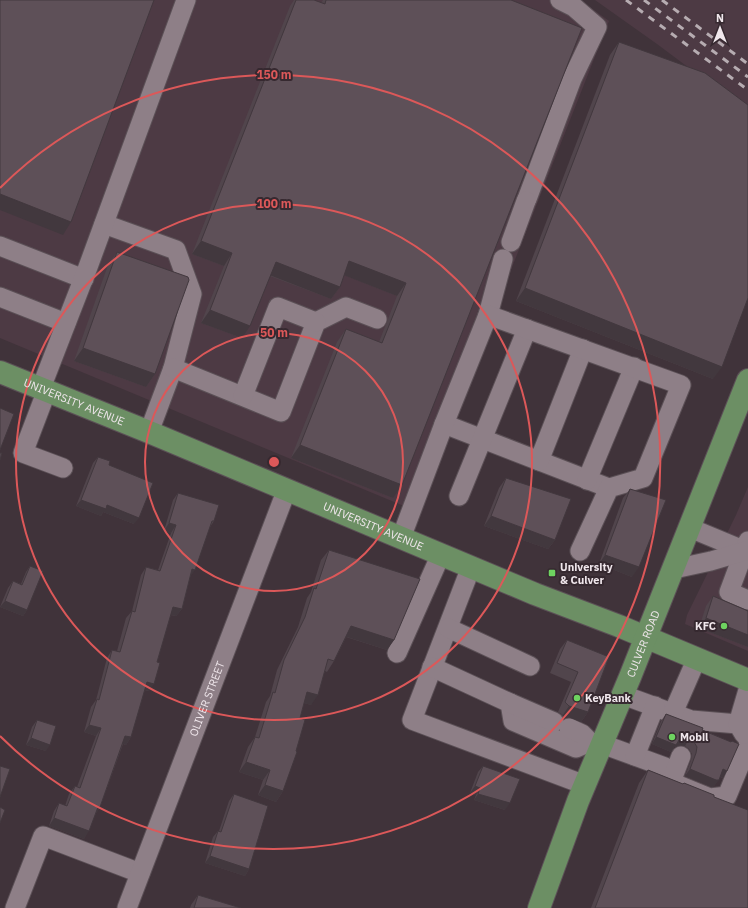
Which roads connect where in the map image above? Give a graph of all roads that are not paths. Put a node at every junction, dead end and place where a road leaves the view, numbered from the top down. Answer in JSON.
{"nodes":[{"id":1,"x":186,"y":0,"type":"edge"},
{"id":2,"x":560,"y":0,"type":"edge"},
{"id":3,"x":104,"y":224,"type":"junction"},
{"id":4,"x":511,"y":242,"type":"dead end"},
{"id":5,"x":0,"y":246,"type":"edge"},
{"id":6,"x":503,"y":259,"type":"dead end"},
{"id":7,"x":84,"y":279,"type":"junction"},
{"id":8,"x":0,"y":297,"type":"edge"},
{"id":9,"x":488,"y":314,"type":"junction"},
{"id":10,"x":377,"y":319,"type":"dead end"},
{"id":11,"x":316,"y":322,"type":"junction"},
{"id":12,"x":66,"y":323,"type":"junction"},
{"id":13,"x":526,"y":329,"type":"junction"},
{"id":14,"x":583,"y":349,"type":"junction"},
{"id":15,"x":634,"y":367,"type":"junction"},
{"id":16,"x":173,"y":368,"type":"junction"},
{"id":17,"x":0,"y":372,"type":"edge"},
{"id":18,"x":748,"y":380,"type":"edge"},
{"id":19,"x":44,"y":389,"type":"junction"},
{"id":20,"x":243,"y":396,"type":"junction"},
{"id":21,"x":444,"y":424,"type":"junction"},
{"id":22,"x":149,"y":432,"type":"junction"},
{"id":23,"x":481,"y":439,"type":"junction"},
{"id":24,"x":539,"y":462,"type":"junction"},
{"id":25,"x":63,"y":468,"type":"dead end"},
{"id":26,"x":587,"y":480,"type":"junction"},
{"id":27,"x":609,"y":488,"type":"junction"},
{"id":28,"x":287,"y":489,"type":"junction"},
{"id":29,"x":459,"y":496,"type":"dead end"},
{"id":30,"x":690,"y":528,"type":"junction"},
{"id":31,"x":401,"y":538,"type":"junction"},
{"id":32,"x":747,"y":548,"type":"edge"},
{"id":33,"x":580,"y":551,"type":"dead end"},
{"id":34,"x":441,"y":554,"type":"junction"},
{"id":35,"x":471,"y":567,"type":"junction"},
{"id":36,"x":674,"y":568,"type":"junction"},
{"id":37,"x":748,"y":600,"type":"edge"},
{"id":38,"x":448,"y":628,"type":"junction"},
{"id":39,"x":646,"y":637,"type":"junction"},
{"id":40,"x":397,"y":653,"type":"dead end"},
{"id":41,"x":696,"y":658,"type":"junction"},
{"id":42,"x":530,"y":666,"type":"dead end"},
{"id":43,"x":432,"y":667,"type":"junction"},
{"id":44,"x":748,"y":680,"type":"edge"},
{"id":45,"x":748,"y":690,"type":"edge"},
{"id":46,"x":623,"y":695,"type":"junction"},
{"id":47,"x":510,"y":703,"type":"junction"},
{"id":48,"x":655,"y":706,"type":"junction"},
{"id":49,"x":681,"y":721,"type":"junction"},
{"id":50,"x":738,"y":724,"type":"junction"},
{"id":51,"x":748,"y":740,"type":"edge"},
{"id":52,"x":596,"y":743,"type":"junction"},
{"id":53,"x":748,"y":745,"type":"edge"},
{"id":54,"x":635,"y":756,"type":"junction"},
{"id":55,"x":681,"y":756,"type":"dead end"},
{"id":56,"x":671,"y":782,"type":"junction"},
{"id":57,"x":585,"y":785,"type":"junction"},
{"id":58,"x":140,"y":873,"type":"junction"},
{"id":59,"x":15,"y":908,"type":"edge"},
{"id":60,"x":126,"y":908,"type":"edge"},
{"id":61,"x":538,"y":908,"type":"edge"}],
"edges":[{"from":1,"to":3,"type":"street"},
{"from":2,"to":4,"type":"street"},
{"from":3,"to":7,"type":"street"},
{"from":3,"to":16,"type":"street"},
{"from":5,"to":7,"type":"street"},
{"from":6,"to":9,"type":"street"},
{"from":7,"to":12,"type":"street"},
{"from":8,"to":12,"type":"street"},
{"from":9,"to":13,"type":"street"},
{"from":9,"to":21,"type":"street"},
{"from":10,"to":11,"type":"street"},
{"from":11,"to":20,"type":"street"},
{"from":11,"to":20,"type":"street"},
{"from":12,"to":19,"type":"street"},
{"from":13,"to":14,"type":"street"},
{"from":13,"to":23,"type":"street"},
{"from":14,"to":15,"type":"street"},
{"from":14,"to":24,"type":"street"},
{"from":15,"to":26,"type":"street"},
{"from":15,"to":27,"type":"street"},
{"from":16,"to":20,"type":"street"},
{"from":16,"to":22,"type":"street"},
{"from":17,"to":19,"type":"main road","name":"UNIVERSITY AVENUE"},
{"from":18,"to":30,"type":"main road","name":"CULVER ROAD"},
{"from":19,"to":22,"type":"main road","name":"UNIVERSITY AVENUE"},
{"from":19,"to":25,"type":"street"},
{"from":21,"to":23,"type":"street"},
{"from":21,"to":31,"type":"street"},
{"from":22,"to":28,"type":"main road","name":"UNIVERSITY AVENUE"},
{"from":23,"to":24,"type":"street"},
{"from":23,"to":29,"type":"street"},
{"from":24,"to":26,"type":"street"},
{"from":26,"to":27,"type":"street"},
{"from":27,"to":33,"type":"street"},
{"from":28,"to":31,"type":"main road","name":"UNIVERSITY AVENUE"},
{"from":28,"to":58,"type":"street","name":"OLIVER STREET"},
{"from":30,"to":32,"type":"street"},
{"from":30,"to":36,"type":"main road","name":"CULVER ROAD"},
{"from":31,"to":34,"type":"main road","name":"UNIVERSITY AVENUE"},
{"from":32,"to":36,"type":"street"},
{"from":32,"to":37,"type":"street"},
{"from":34,"to":35,"type":"main road","name":"UNIVERSITY AVENUE"},
{"from":34,"to":40,"type":"street"},
{"from":35,"to":38,"type":"street"},
{"from":35,"to":39,"type":"main road","name":"UNIVERSITY AVENUE"},
{"from":36,"to":39,"type":"main road","name":"CULVER ROAD"},
{"from":38,"to":42,"type":"street"},
{"from":38,"to":43,"type":"street"},
{"from":39,"to":41,"type":"main road","name":"UNIVERSITY AVENUE"},
{"from":39,"to":46,"type":"main road","name":"CULVER ROAD"},
{"from":41,"to":44,"type":"main road","name":"UNIVERSITY AVENUE"},
{"from":41,"to":49,"type":"street"},
{"from":43,"to":47,"type":"street"},
{"from":43,"to":57,"type":"street"},
{"from":45,"to":50,"type":"street"},
{"from":46,"to":48,"type":"street"},
{"from":46,"to":52,"type":"main road","name":"CULVER ROAD"},
{"from":47,"to":52,"type":"street"},
{"from":47,"to":52,"type":"street"},
{"from":48,"to":49,"type":"street"},
{"from":48,"to":54,"type":"street"},
{"from":49,"to":50,"type":"street"},
{"from":50,"to":51,"type":"street"},
{"from":52,"to":54,"type":"street"},
{"from":52,"to":57,"type":"main road","name":"CULVER ROAD"},
{"from":53,"to":56,"type":"street"},
{"from":54,"to":56,"type":"street"},
{"from":55,"to":56,"type":"street"},
{"from":57,"to":61,"type":"main road","name":"CULVER ROAD"},
{"from":58,"to":59,"type":"street"},
{"from":58,"to":60,"type":"street","name":"OLIVER STREET"}]}
